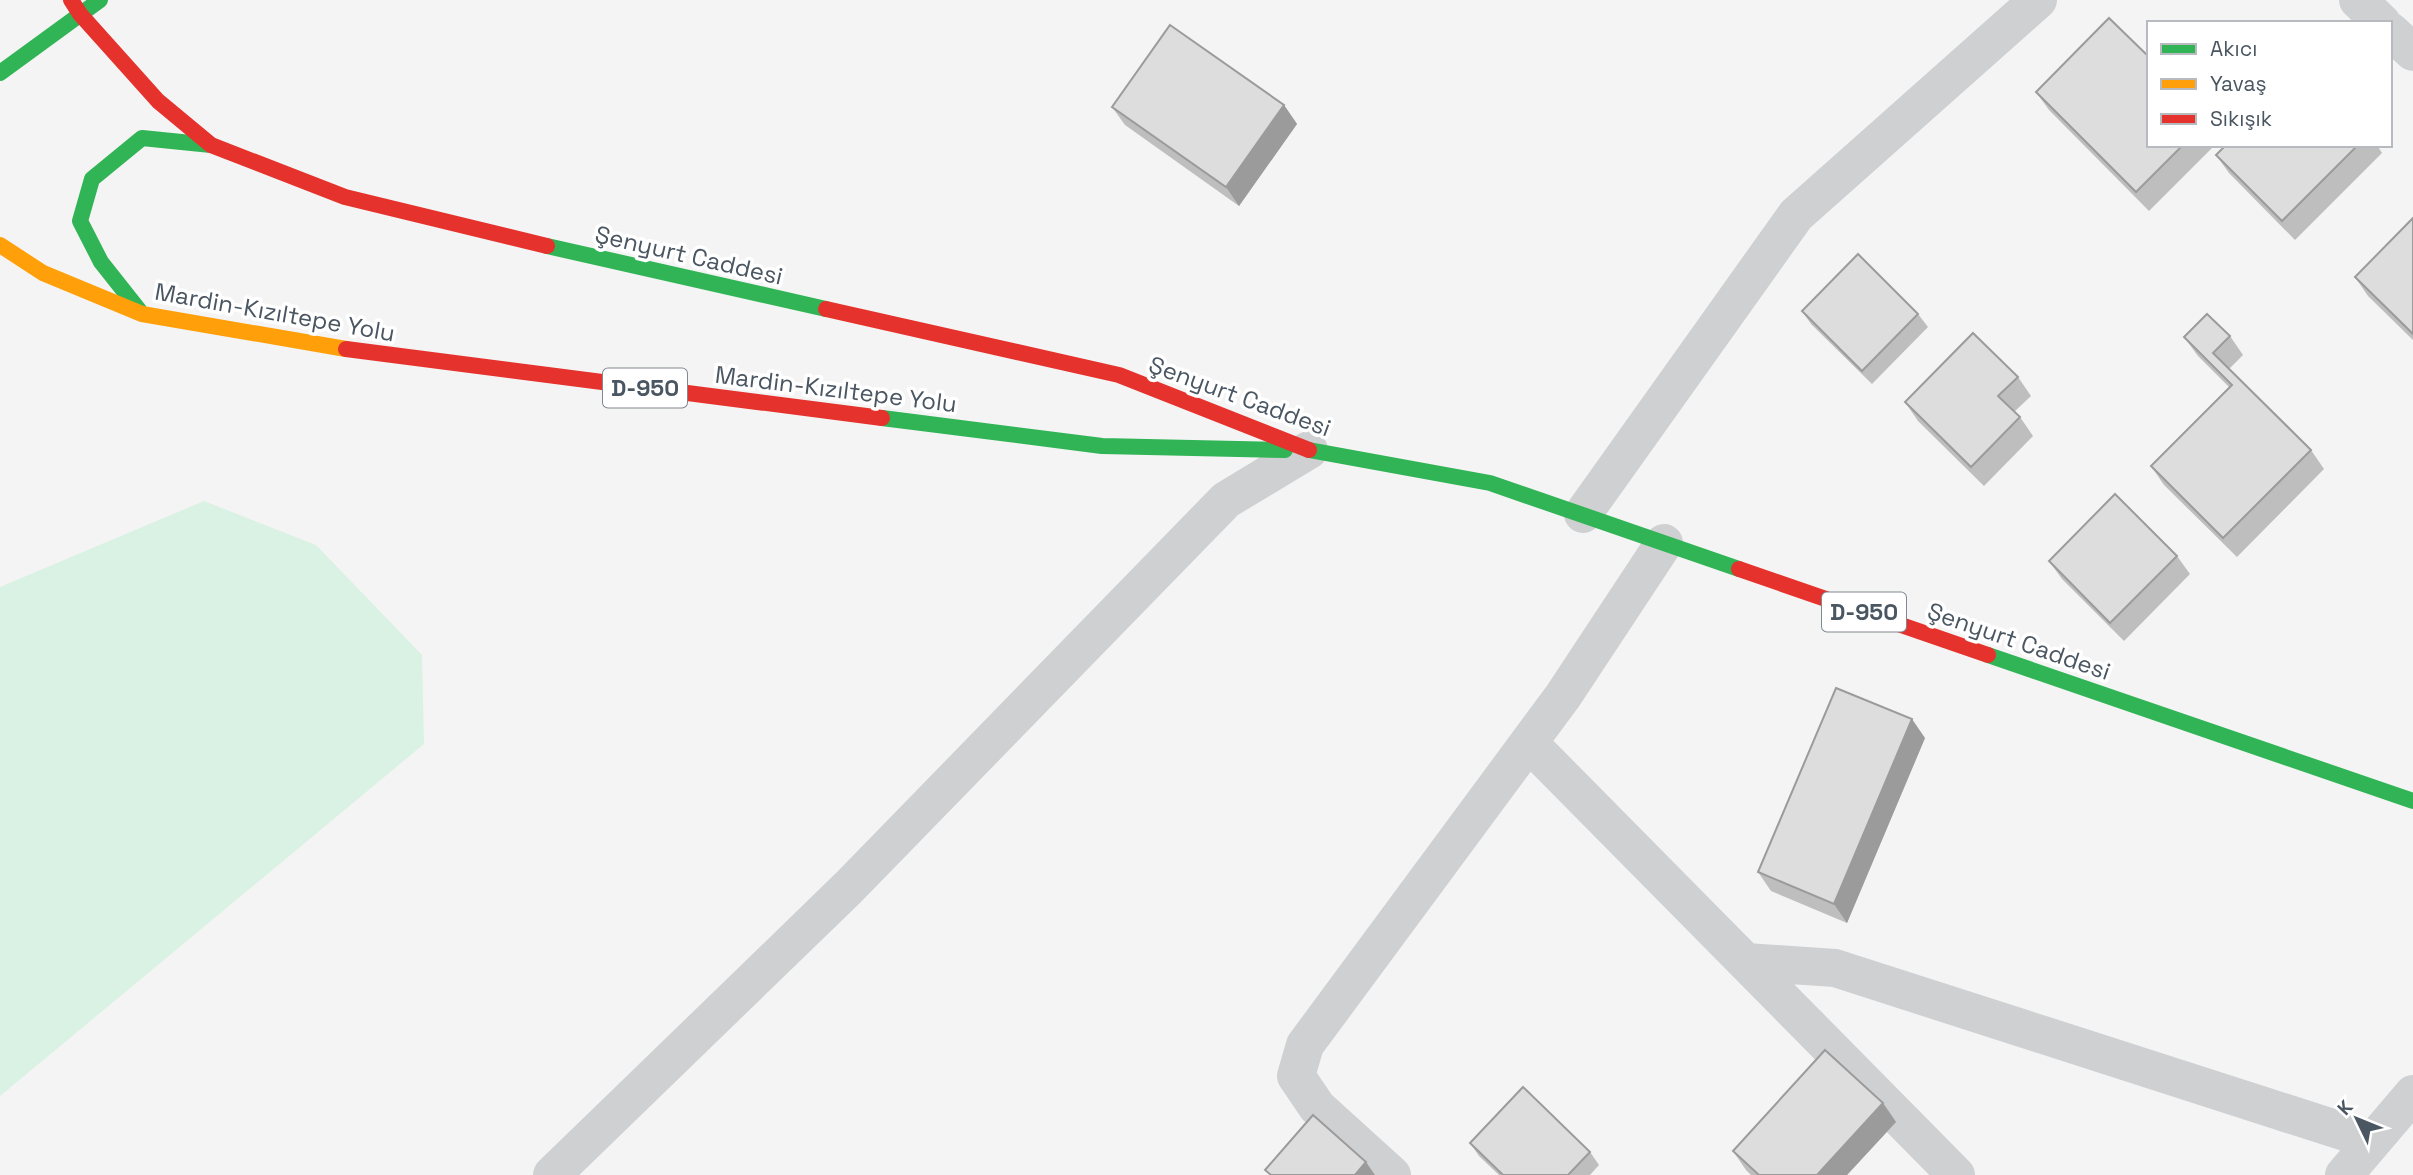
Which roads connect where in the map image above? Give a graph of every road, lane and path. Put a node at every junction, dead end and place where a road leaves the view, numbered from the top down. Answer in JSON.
{"nodes":[{"id":1,"x":71,"y":0,"type":"edge"},
{"id":2,"x":100,"y":0,"type":"edge"},
{"id":3,"x":2038,"y":0,"type":"edge"},
{"id":4,"x":2358,"y":0,"type":"edge"},
{"id":5,"x":80,"y":15,"type":"junction"},
{"id":6,"x":2380,"y":21,"type":"edge"},
{"id":7,"x":2392,"y":33,"type":"edge"},
{"id":8,"x":2413,"y":52,"type":"edge"},
{"id":9,"x":0,"y":73,"type":"edge"},
{"id":10,"x":211,"y":145,"type":"junction"},
{"id":11,"x":0,"y":245,"type":"edge"},
{"id":12,"x":142,"y":314,"type":"junction"},
{"id":13,"x":1309,"y":450,"type":"junction"},
{"id":14,"x":1583,"y":514,"type":"junction"},
{"id":15,"x":1664,"y":543,"type":"junction"},
{"id":16,"x":1529,"y":743,"type":"junction"},
{"id":17,"x":2413,"y":801,"type":"edge"},
{"id":18,"x":1746,"y":962,"type":"junction"},
{"id":19,"x":2413,"y":1094,"type":"edge"},
{"id":20,"x":2373,"y":1141,"type":"junction"},
{"id":21,"x":552,"y":1175,"type":"edge"},
{"id":22,"x":1392,"y":1175,"type":"edge"},
{"id":23,"x":1956,"y":1175,"type":"edge"},
{"id":24,"x":2344,"y":1175,"type":"edge"}],
"edges":[{"from":1,"to":5,"type":"main road","number":"D-950"},
{"from":2,"to":5,"type":"main road"},
{"from":3,"to":14,"type":"street"},
{"from":4,"to":6,"type":"street"},
{"from":5,"to":9,"type":"main road"},
{"from":5,"to":10,"type":"main road","name":"Şenyurt Caddesi","number":"D-950"},
{"from":7,"to":8,"type":"street"},
{"from":10,"to":12,"type":"main road"},
{"from":10,"to":13,"type":"main road","name":"Şenyurt Caddesi","number":"D-950"},
{"from":11,"to":12,"type":"main road","name":"Mardin-Kızıltepe Yolu","number":"D-950"},
{"from":12,"to":13,"type":"main road","name":"Mardin-Kızıltepe Yolu","number":"D-950"},
{"from":13,"to":14,"type":"main road","name":"Şenyurt Caddesi","number":"D-950"},
{"from":13,"to":21,"type":"street"},
{"from":14,"to":15,"type":"main road","name":"Şenyurt Caddesi","number":"D-950"},
{"from":15,"to":16,"type":"street"},
{"from":15,"to":17,"type":"main road","name":"Şenyurt Caddesi","number":"D-950"},
{"from":16,"to":18,"type":"street"},
{"from":16,"to":22,"type":"street"},
{"from":18,"to":20,"type":"street"},
{"from":18,"to":23,"type":"street"},
{"from":19,"to":20,"type":"street"},
{"from":20,"to":24,"type":"street"}]}
